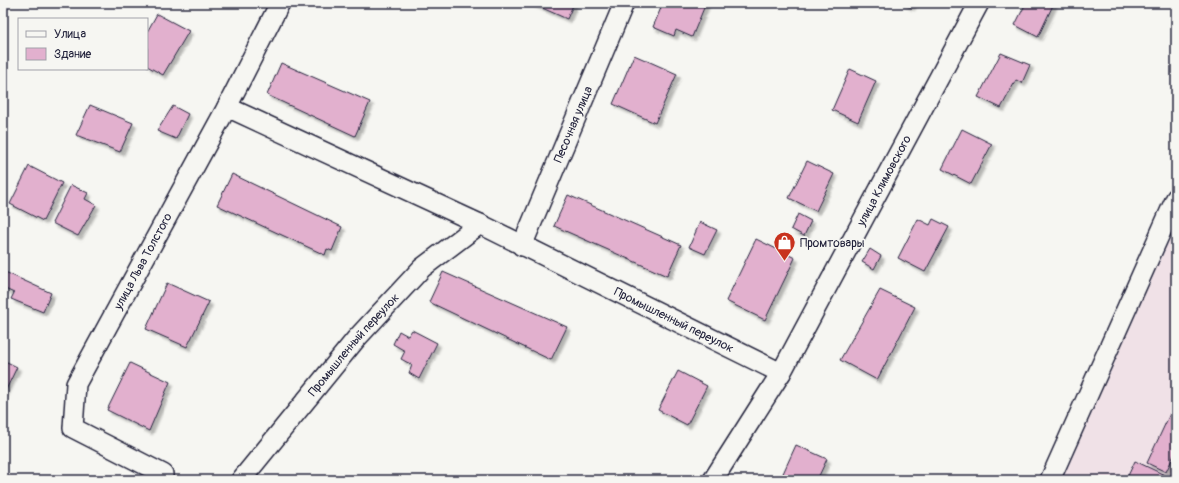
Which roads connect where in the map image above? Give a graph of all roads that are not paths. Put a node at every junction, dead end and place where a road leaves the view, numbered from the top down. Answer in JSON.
{"nodes":[{"id":1,"x":280,"y":3,"type":"edge"},
{"id":2,"x":624,"y":3,"type":"edge"},
{"id":3,"x":979,"y":3,"type":"edge"},
{"id":4,"x":227,"y":107,"type":"junction"},
{"id":5,"x":1176,"y":198,"type":"edge"},
{"id":6,"x":480,"y":224,"type":"junction"},
{"id":7,"x":522,"y":246,"type":"junction"},
{"id":8,"x":781,"y":373,"type":"junction"},
{"id":9,"x":163,"y":480,"type":"edge"},
{"id":10,"x":241,"y":480,"type":"edge"},
{"id":11,"x":713,"y":480,"type":"edge"},
{"id":12,"x":1050,"y":480,"type":"edge"}],
"edges":[{"from":1,"to":4,"type":"street","name":"улица Льва Толстого"},
{"from":2,"to":7,"type":"street","name":"Песочная улица"},
{"from":3,"to":8,"type":"street","name":"улица Климовского"},
{"from":4,"to":6,"type":"street","name":"Промышленный переулок"},
{"from":4,"to":9,"type":"street","name":"улица Льва Толстого"},
{"from":5,"to":12,"type":"street"},
{"from":6,"to":7,"type":"street","name":"Промышленный переулок"},
{"from":6,"to":10,"type":"street","name":"Промышленный переулок"},
{"from":7,"to":8,"type":"street","name":"Промышленный переулок"},
{"from":8,"to":11,"type":"street","name":"улица Климовского"}]}
